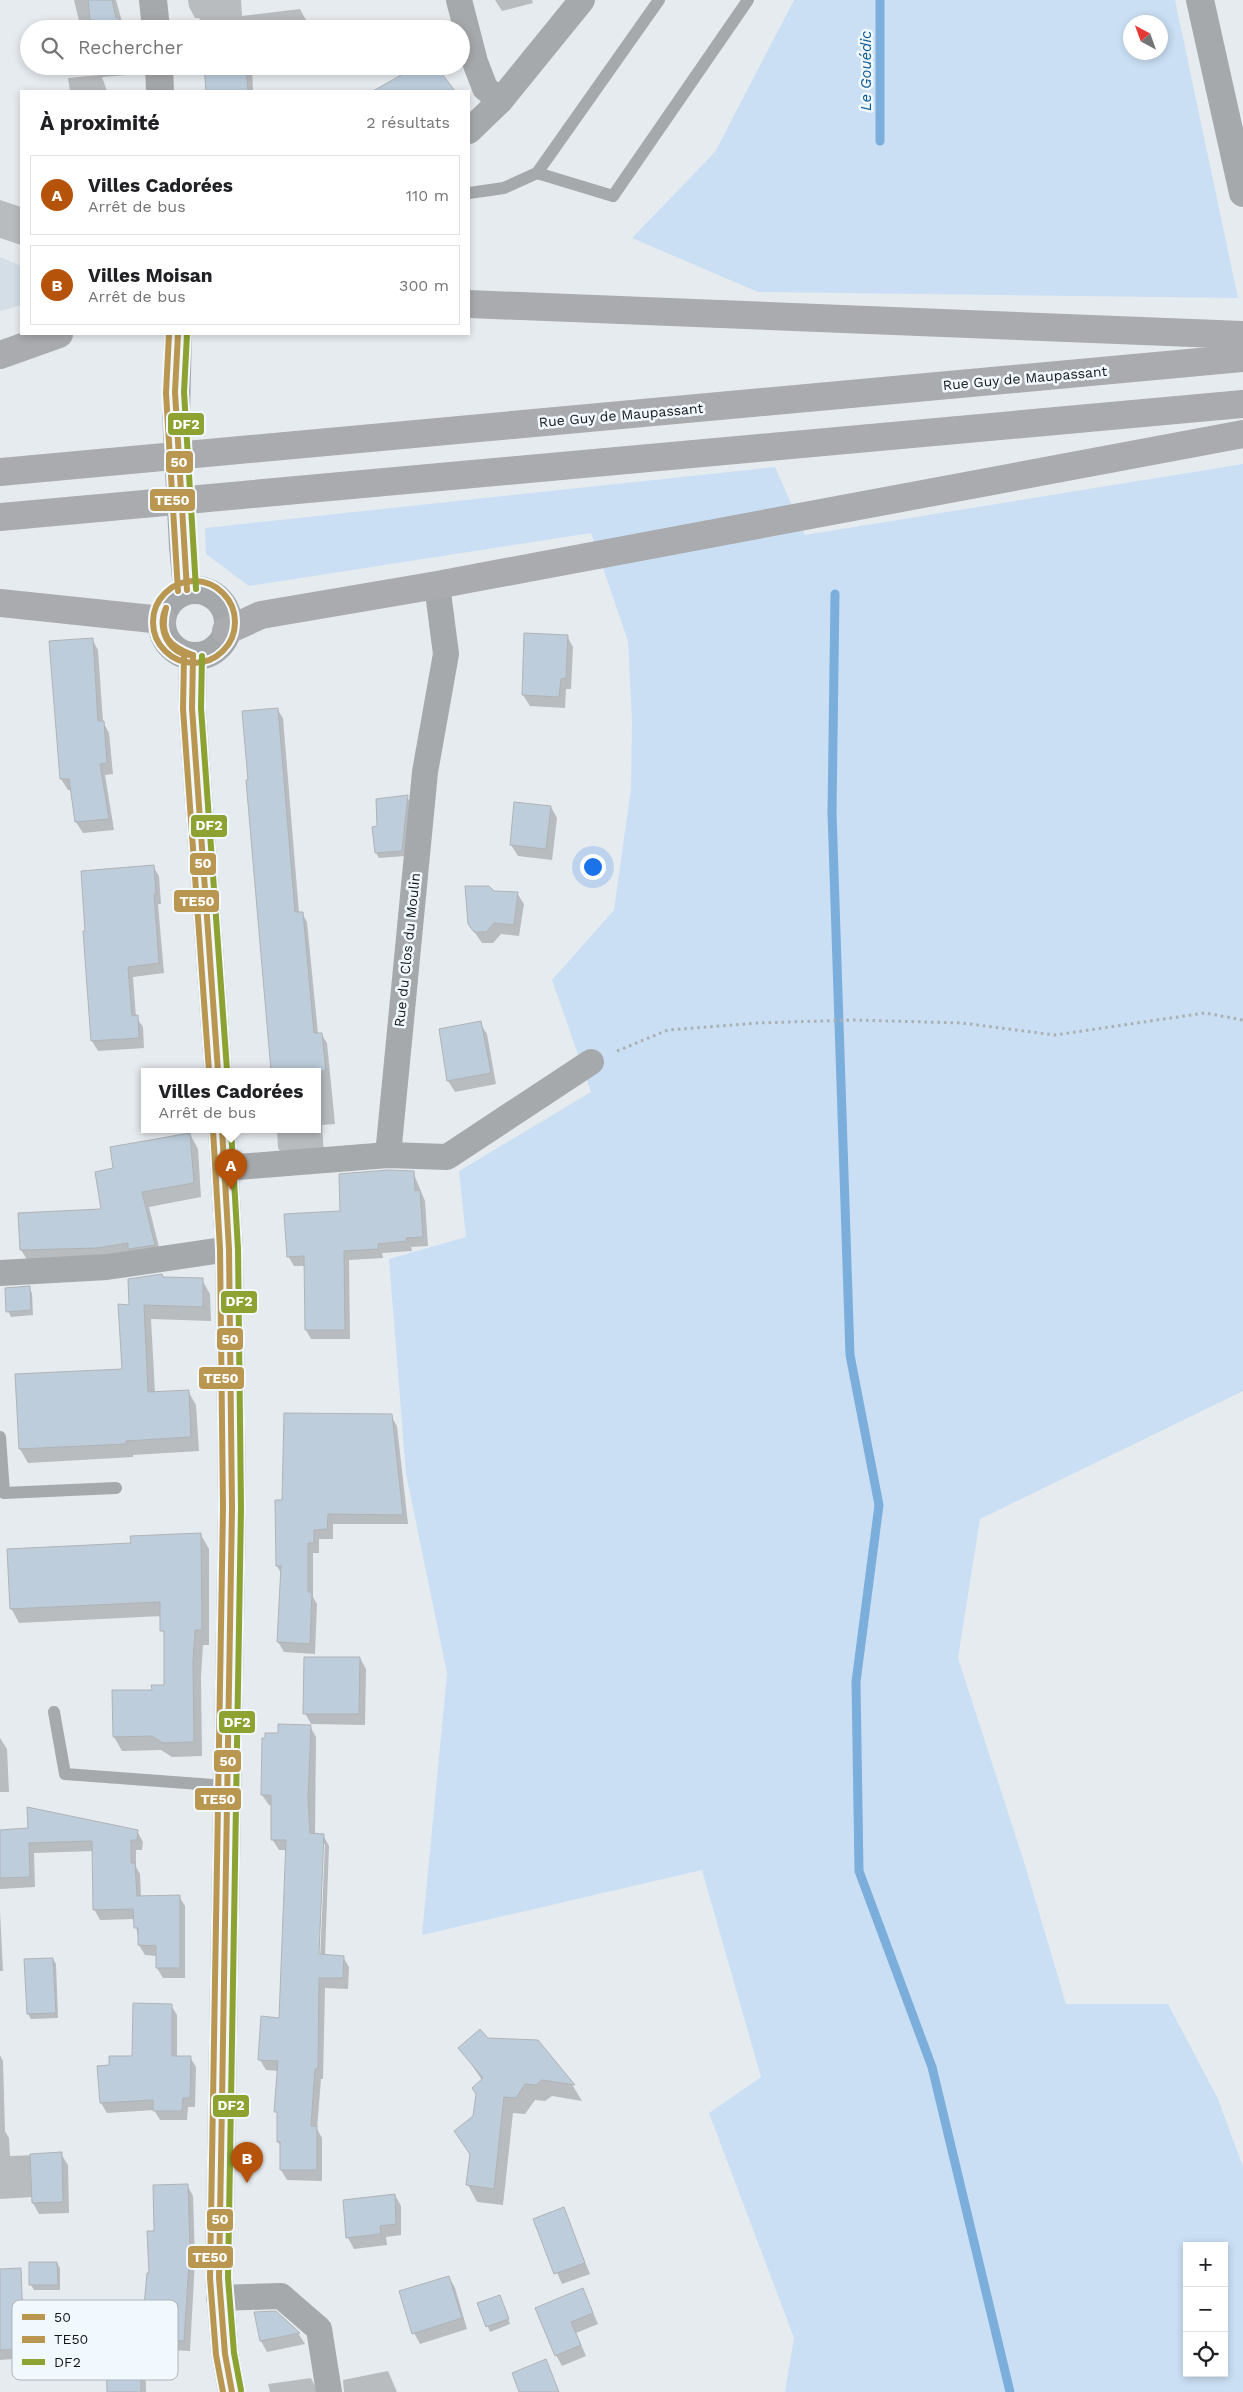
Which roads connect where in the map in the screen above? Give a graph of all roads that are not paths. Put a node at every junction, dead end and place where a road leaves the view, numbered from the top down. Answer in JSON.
{"nodes":[{"id":1,"x":153,"y":0,"type":"edge"},
{"id":2,"x":458,"y":0,"type":"edge"},
{"id":3,"x":582,"y":0,"type":"edge"},
{"id":4,"x":659,"y":0,"type":"edge"},
{"id":5,"x":748,"y":0,"type":"edge"},
{"id":6,"x":1200,"y":0,"type":"edge"},
{"id":7,"x":155,"y":20,"type":"edge"},
{"id":8,"x":464,"y":20,"type":"edge"},
{"id":9,"x":470,"y":43,"type":"edge"},
{"id":10,"x":159,"y":75,"type":"edge"},
{"id":11,"x":160,"y":90,"type":"edge"},
{"id":12,"x":500,"y":101,"type":"junction"},
{"id":13,"x":470,"y":130,"type":"edge"},
{"id":14,"x":537,"y":173,"type":"junction"},
{"id":15,"x":470,"y":192,"type":"edge"},
{"id":16,"x":1243,"y":193,"type":"edge"},
{"id":17,"x":470,"y":304,"type":"edge"},
{"id":18,"x":56,"y":335,"type":"edge"},
{"id":19,"x":179,"y":335,"type":"edge"},
{"id":20,"x":1243,"y":335,"type":"edge"},
{"id":21,"x":0,"y":355,"type":"edge"},
{"id":22,"x":1243,"y":358,"type":"edge"},
{"id":23,"x":1243,"y":404,"type":"edge"},
{"id":24,"x":1243,"y":434,"type":"edge"},
{"id":25,"x":0,"y":472,"type":"edge"},
{"id":26,"x":0,"y":517,"type":"edge"},
{"id":27,"x":437,"y":586,"type":"junction"},
{"id":28,"x":187,"y":590,"type":"junction"},
{"id":29,"x":0,"y":603,"type":"edge"},
{"id":30,"x":162,"y":620,"type":"junction"},
{"id":31,"x":226,"y":631,"type":"junction"},
{"id":32,"x":193,"y":656,"type":"junction"},
{"id":33,"x":591,"y":1062,"type":"road end"},
{"id":34,"x":218,"y":1068,"type":"edge"},
{"id":35,"x":222,"y":1133,"type":"edge"},
{"id":36,"x":388,"y":1155,"type":"junction"},
{"id":37,"x":225,"y":1168,"type":"junction"},
{"id":38,"x":229,"y":1249,"type":"junction"},
{"id":39,"x":0,"y":1273,"type":"edge"},
{"id":40,"x":0,"y":1437,"type":"edge"},
{"id":41,"x":116,"y":1488,"type":"dead end"},
{"id":42,"x":54,"y":1712,"type":"dead end"},
{"id":43,"x":227,"y":1786,"type":"junction"},
{"id":44,"x":219,"y":2298,"type":"junction"},
{"id":45,"x":232,"y":2392,"type":"edge"},
{"id":46,"x":329,"y":2392,"type":"edge"}],
"edges":[{"from":1,"to":7,"type":"street"},
{"from":2,"to":8,"type":"street"},
{"from":3,"to":12,"type":"street"},
{"from":4,"to":14,"type":"lane"},
{"from":5,"to":14,"type":"lane"},
{"from":6,"to":16,"type":"street"},
{"from":9,"to":12,"type":"street"},
{"from":10,"to":11,"type":"street"},
{"from":12,"to":13,"type":"street"},
{"from":14,"to":15,"type":"lane"},
{"from":17,"to":20,"type":"main road"},
{"from":18,"to":21,"type":"main road"},
{"from":19,"to":28,"type":"main road","bridge":true},
{"from":22,"to":25,"type":"main road","name":"Rue Guy de Maupassant"},
{"from":23,"to":26,"type":"main road"},
{"from":24,"to":27,"type":"main road"},
{"from":27,"to":31,"type":"main road"},
{"from":27,"to":36,"type":"street","name":"Rue du Clos du Moulin"},
{"from":28,"to":30,"type":"main road"},
{"from":28,"to":31,"type":"main road"},
{"from":29,"to":30,"type":"main road"},
{"from":30,"to":32,"type":"main road"},
{"from":31,"to":32,"type":"main road"},
{"from":32,"to":34,"type":"main road"},
{"from":33,"to":36,"type":"street"},
{"from":35,"to":37,"type":"main road"},
{"from":36,"to":37,"type":"street"},
{"from":37,"to":38,"type":"main road"},
{"from":38,"to":39,"type":"street"},
{"from":38,"to":43,"type":"main road"},
{"from":40,"to":41,"type":"lane"},
{"from":42,"to":43,"type":"lane"},
{"from":43,"to":44,"type":"main road"},
{"from":44,"to":45,"type":"main road"},
{"from":44,"to":46,"type":"street"}]}
